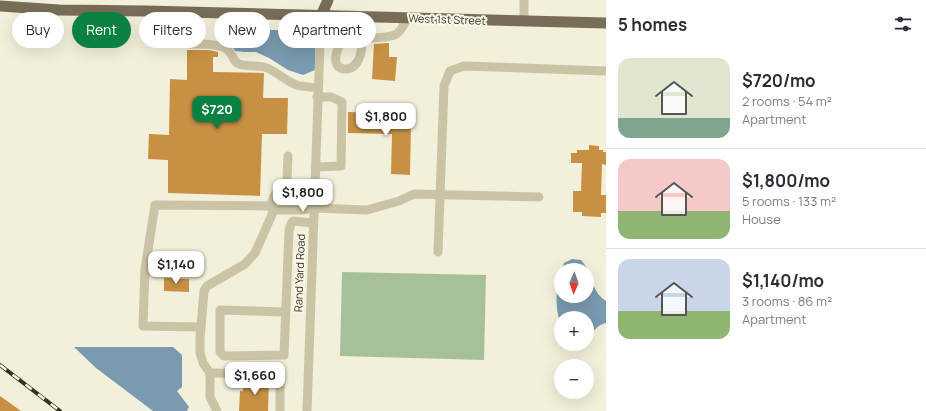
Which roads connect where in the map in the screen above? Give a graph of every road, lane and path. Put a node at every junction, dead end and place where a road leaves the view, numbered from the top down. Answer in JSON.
{"nodes":[{"id":1,"x":321,"y":0,"type":"edge"},
{"id":2,"x":328,"y":0,"type":"edge"},
{"id":3,"x":524,"y":0,"type":"edge"},
{"id":4,"x":0,"y":6,"type":"edge"},
{"id":5,"x":320,"y":12,"type":"edge"},
{"id":6,"x":322,"y":12,"type":"edge"},
{"id":7,"x":278,"y":15,"type":"edge"},
{"id":8,"x":376,"y":17,"type":"edge"},
{"id":9,"x":407,"y":18,"type":"junction"},
{"id":10,"x":524,"y":21,"type":"junction"},
{"id":11,"x":606,"y":23,"type":"edge"},
{"id":12,"x":376,"y":38,"type":"edge"},
{"id":13,"x":206,"y":45,"type":"edge"},
{"id":14,"x":319,"y":48,"type":"edge"},
{"id":15,"x":338,"y":48,"type":"edge"},
{"id":16,"x":362,"y":48,"type":"edge"},
{"id":17,"x":319,"y":60,"type":"junction"},
{"id":18,"x":335,"y":60,"type":"junction"},
{"id":19,"x":606,"y":71,"type":"edge"},
{"id":20,"x":318,"y":92,"type":"junction"},
{"id":21,"x":288,"y":156,"type":"dead end"},
{"id":22,"x":315,"y":167,"type":"junction"},
{"id":23,"x":440,"y":194,"type":"junction"},
{"id":24,"x":539,"y":197,"type":"dead end"},
{"id":25,"x":273,"y":208,"type":"junction"},
{"id":26,"x":313,"y":208,"type":"junction"},
{"id":27,"x":313,"y":223,"type":"junction"},
{"id":28,"x":438,"y":252,"type":"dead end"},
{"id":29,"x":285,"y":312,"type":"junction"},
{"id":30,"x":201,"y":327,"type":"junction"},
{"id":31,"x":210,"y":373,"type":"junction"},
{"id":32,"x":217,"y":411,"type":"edge"},
{"id":33,"x":280,"y":411,"type":"edge"},
{"id":34,"x":307,"y":411,"type":"edge"}],
"edges":[{"from":1,"to":5,"type":"main road"},
{"from":2,"to":6,"type":"main road"},
{"from":3,"to":10,"type":"street"},
{"from":4,"to":7,"type":"main road","name":"West 1st Street"},
{"from":8,"to":9,"type":"main road","name":"West 1st Street"},
{"from":9,"to":10,"type":"main road","name":"West 1st Street"},
{"from":9,"to":12,"type":"street"},
{"from":10,"to":11,"type":"main road","name":"West 1st Street"},
{"from":13,"to":20,"type":"street"},
{"from":14,"to":17,"type":"street","name":"Rand Yard Road"},
{"from":15,"to":18,"type":"street"},
{"from":16,"to":18,"type":"street"},
{"from":17,"to":18,"type":"street"},
{"from":17,"to":20,"type":"street","name":"Rand Yard Road"},
{"from":19,"to":23,"type":"street"},
{"from":20,"to":22,"type":"street","name":"Rand Yard Road"},
{"from":20,"to":22,"type":"street"},
{"from":21,"to":25,"type":"street"},
{"from":22,"to":26,"type":"street","name":"Rand Yard Road"},
{"from":23,"to":24,"type":"street"},
{"from":23,"to":26,"type":"street"},
{"from":23,"to":28,"type":"street"},
{"from":25,"to":26,"type":"street"},
{"from":25,"to":30,"type":"street"},
{"from":25,"to":30,"type":"street"},
{"from":26,"to":27,"type":"street","name":"Rand Yard Road"},
{"from":27,"to":29,"type":"street"},
{"from":27,"to":34,"type":"street","name":"Rand Yard Road"},
{"from":29,"to":29,"type":"street"},
{"from":30,"to":31,"type":"street"},
{"from":31,"to":32,"type":"street"},
{"from":31,"to":33,"type":"street"}]}
